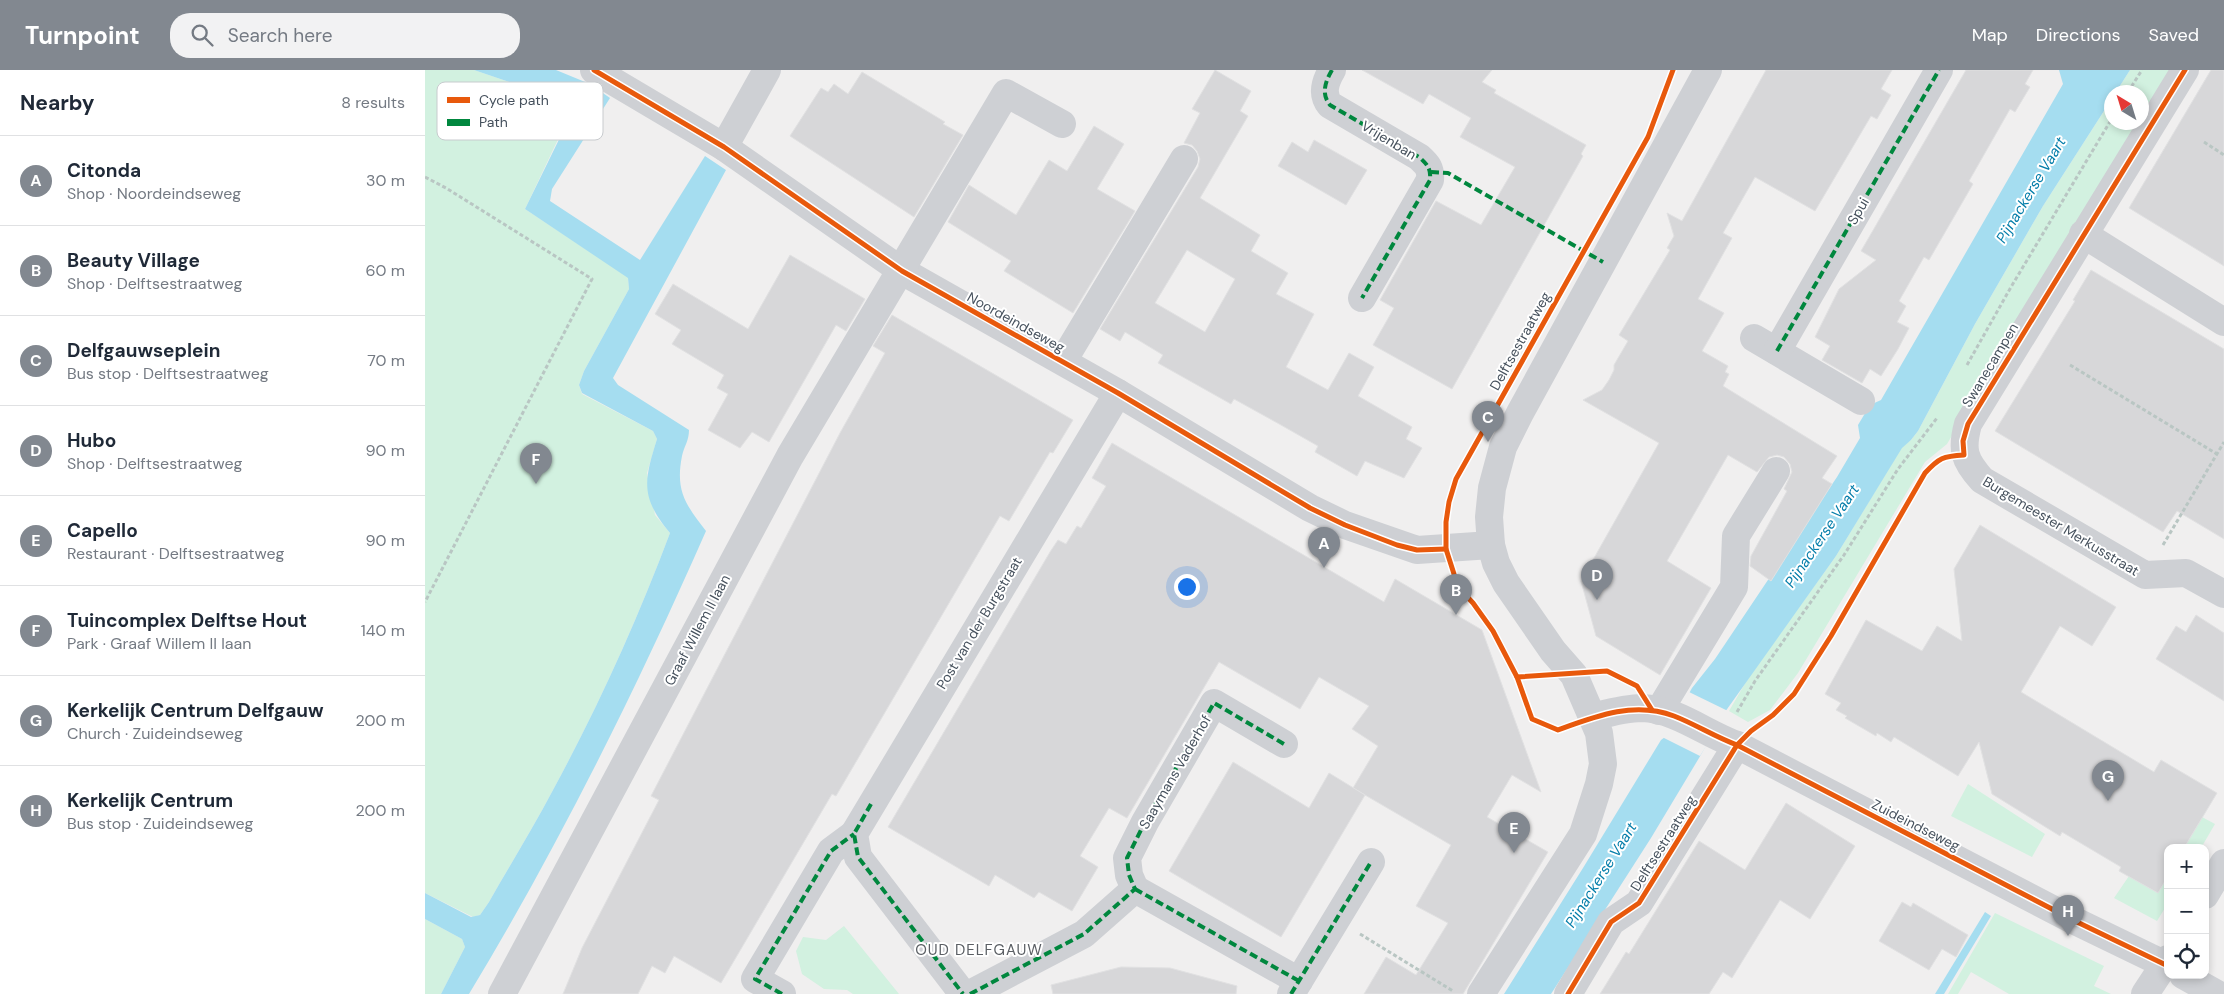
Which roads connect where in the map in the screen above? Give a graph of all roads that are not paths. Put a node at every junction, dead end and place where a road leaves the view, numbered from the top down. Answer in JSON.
{"nodes":[{"id":1,"x":594,"y":70,"type":"edge"},
{"id":2,"x":767,"y":70,"type":"edge"},
{"id":3,"x":1332,"y":70,"type":"edge"},
{"id":4,"x":1707,"y":70,"type":"edge"},
{"id":5,"x":1939,"y":70,"type":"edge"},
{"id":6,"x":2185,"y":70,"type":"edge"},
{"id":7,"x":1062,"y":124,"type":"dead end"},
{"id":8,"x":724,"y":147,"type":"junction"},
{"id":9,"x":1184,"y":159,"type":"dead end"},
{"id":10,"x":2083,"y":234,"type":"junction"},
{"id":11,"x":902,"y":271,"type":"junction"},
{"id":12,"x":1362,"y":298,"type":"dead end"},
{"id":13,"x":2224,"y":322,"type":"edge"},
{"id":14,"x":1754,"y":338,"type":"dead end"},
{"id":15,"x":1777,"y":351,"type":"junction"},
{"id":16,"x":1063,"y":361,"type":"junction"},
{"id":17,"x":1118,"y":393,"type":"junction"},
{"id":18,"x":1861,"y":401,"type":"dead end"},
{"id":19,"x":1965,"y":455,"type":"joint"},
{"id":20,"x":1776,"y":471,"type":"dead end"},
{"id":21,"x":1491,"y":545,"type":"junction"},
{"id":22,"x":2224,"y":594,"type":"edge"},
{"id":23,"x":1667,"y":714,"type":"junction"},
{"id":24,"x":1592,"y":717,"type":"junction"},
{"id":25,"x":1723,"y":740,"type":"junction"},
{"id":26,"x":1284,"y":744,"type":"dead end"},
{"id":27,"x":856,"y":846,"type":"junction"},
{"id":28,"x":1371,"y":862,"type":"dead end"},
{"id":29,"x":2224,"y":863,"type":"edge"},
{"id":30,"x":1135,"y":889,"type":"junction"},
{"id":31,"x":2209,"y":889,"type":"edge"},
{"id":32,"x":2164,"y":963,"type":"edge"},
{"id":33,"x":2164,"y":974,"type":"edge"},
{"id":34,"x":2192,"y":979,"type":"edge"},
{"id":35,"x":1295,"y":987,"type":"edge"},
{"id":36,"x":502,"y":994,"type":"edge"},
{"id":37,"x":782,"y":994,"type":"edge"},
{"id":38,"x":963,"y":994,"type":"edge"},
{"id":39,"x":970,"y":994,"type":"edge"},
{"id":40,"x":1481,"y":994,"type":"edge"},
{"id":41,"x":1567,"y":994,"type":"edge"},
{"id":42,"x":2145,"y":994,"type":"edge"},
{"id":43,"x":2217,"y":994,"type":"edge"}],
"edges":[{"from":1,"to":8,"type":"street","name":"Noordeindseweg"},
{"from":2,"to":8,"type":"street"},
{"from":3,"to":12,"type":"street","name":"Vrijenban"},
{"from":4,"to":21,"type":"street"},
{"from":5,"to":15,"type":"street","name":"Spui"},
{"from":6,"to":10,"type":"street","name":"Swanecampen"},
{"from":7,"to":11,"type":"street","name":"Graaf Willem II laan"},
{"from":8,"to":11,"type":"street","name":"Noordeindseweg"},
{"from":9,"to":16,"type":"street"},
{"from":10,"to":13,"type":"street"},
{"from":10,"to":19,"type":"street","name":"Swanecampen"},
{"from":11,"to":16,"type":"street","name":"Noordeindseweg"},
{"from":11,"to":36,"type":"street","name":"Graaf Willem II laan"},
{"from":14,"to":15,"type":"street"},
{"from":15,"to":18,"type":"street"},
{"from":16,"to":17,"type":"street","name":"Noordeindseweg"},
{"from":17,"to":21,"type":"street","name":"Noordeindseweg"},
{"from":17,"to":27,"type":"street","name":"Post van der Burgstraat"},
{"from":19,"to":22,"type":"street","name":"Burgemeester Merkusstraat"},
{"from":20,"to":23,"type":"street"},
{"from":21,"to":24,"type":"street"},
{"from":23,"to":24,"type":"street","name":"Zuideindseweg"},
{"from":23,"to":25,"type":"street","name":"Zuideindseweg"},
{"from":24,"to":40,"type":"street"},
{"from":25,"to":32,"type":"street","name":"Zuideindseweg"},
{"from":25,"to":41,"type":"street","name":"Delftsestraatweg"},
{"from":26,"to":30,"type":"street","name":"Saaymans Vaderhof"},
{"from":27,"to":37,"type":"street"},
{"from":27,"to":38,"type":"street"},
{"from":28,"to":35,"type":"street"},
{"from":29,"to":31,"type":"street"},
{"from":30,"to":35,"type":"street"},
{"from":30,"to":39,"type":"street"},
{"from":33,"to":42,"type":"street"},
{"from":34,"to":43,"type":"street","name":"Zuideindseweg"}]}
